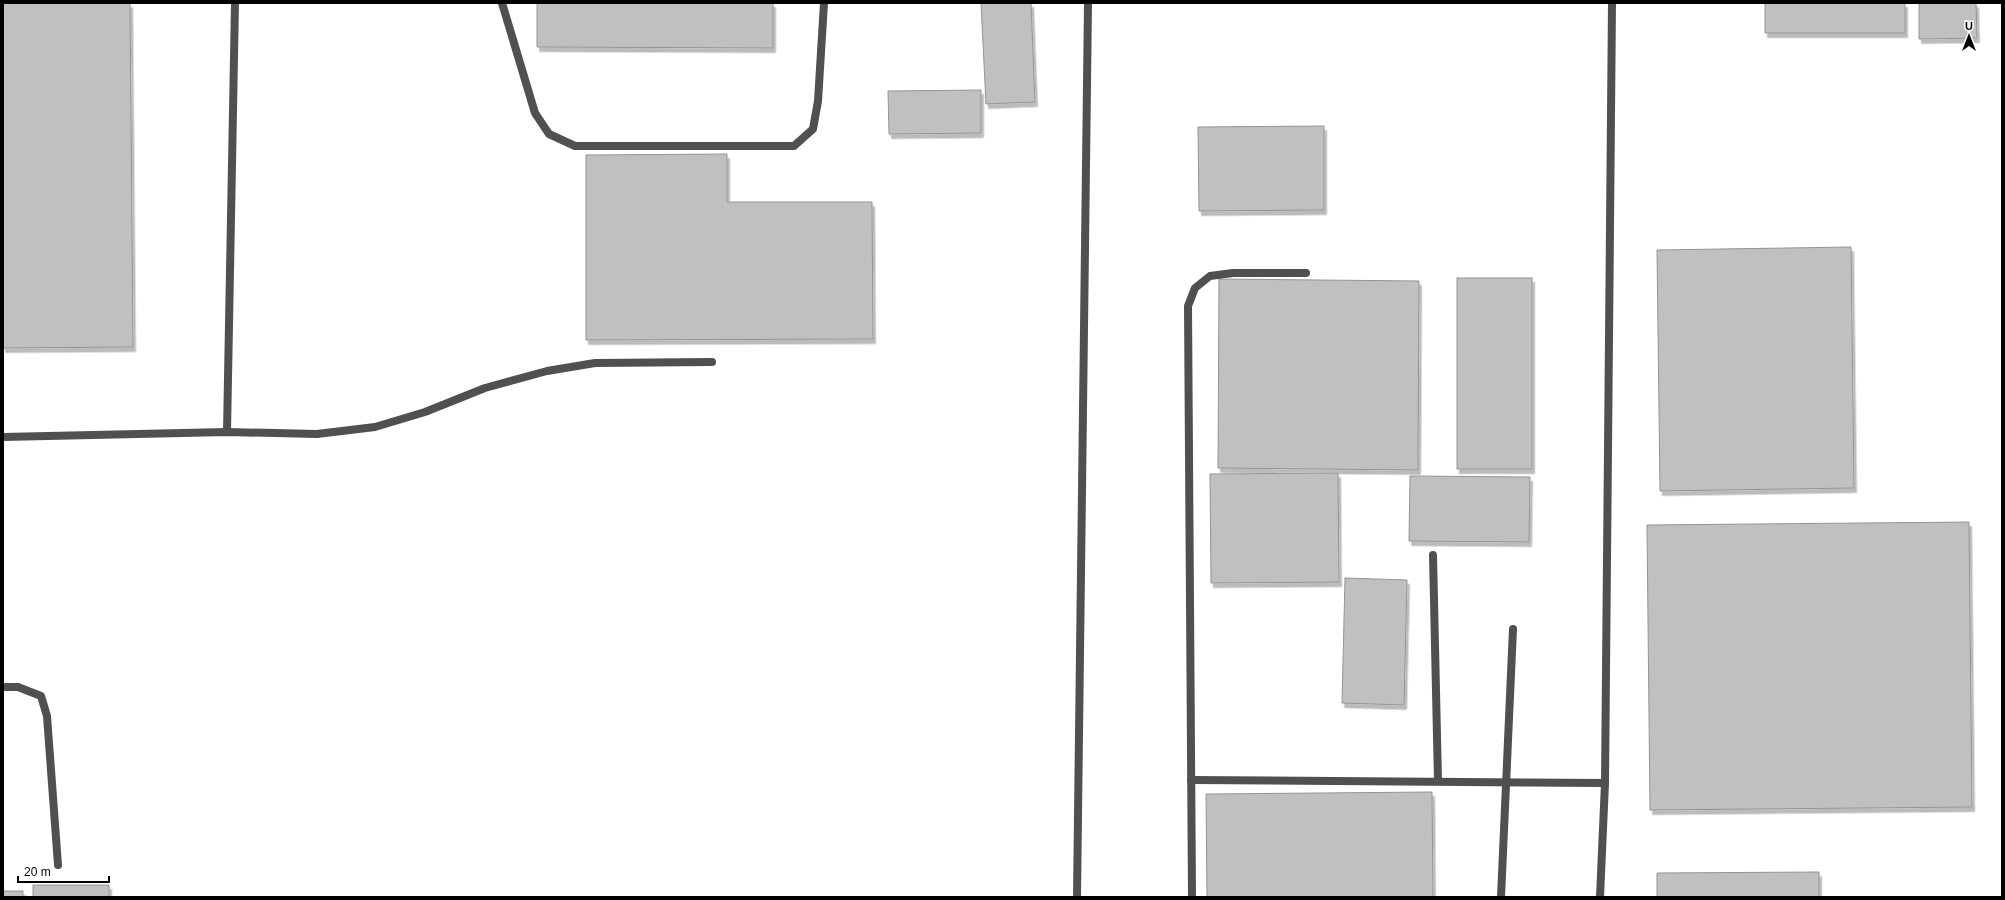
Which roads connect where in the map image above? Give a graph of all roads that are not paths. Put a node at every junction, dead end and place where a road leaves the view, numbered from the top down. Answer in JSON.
{"nodes":[{"id":1,"x":235,"y":3,"type":"edge"},
{"id":2,"x":502,"y":3,"type":"edge"},
{"id":3,"x":824,"y":3,"type":"edge"},
{"id":4,"x":1088,"y":3,"type":"edge"},
{"id":5,"x":1612,"y":3,"type":"edge"},
{"id":6,"x":1306,"y":273,"type":"dead end"},
{"id":7,"x":712,"y":362,"type":"dead end"},
{"id":8,"x":227,"y":432,"type":"junction"},
{"id":9,"x":3,"y":437,"type":"edge"},
{"id":10,"x":1434,"y":555,"type":"dead end"},
{"id":11,"x":1513,"y":629,"type":"dead end"},
{"id":12,"x":3,"y":687,"type":"edge"},
{"id":13,"x":1191,"y":780,"type":"junction"},
{"id":14,"x":1438,"y":781,"type":"junction"},
{"id":15,"x":1506,"y":782,"type":"junction"},
{"id":16,"x":1605,"y":783,"type":"junction"},
{"id":17,"x":58,"y":865,"type":"dead end"},
{"id":18,"x":1077,"y":897,"type":"edge"},
{"id":19,"x":1192,"y":897,"type":"edge"},
{"id":20,"x":1501,"y":897,"type":"edge"},
{"id":21,"x":1600,"y":897,"type":"edge"}],
"edges":[{"from":1,"to":8,"type":"lane"},
{"from":2,"to":3,"type":"lane"},
{"from":4,"to":18,"type":"lane"},
{"from":5,"to":16,"type":"lane"},
{"from":6,"to":13,"type":"lane"},
{"from":7,"to":8,"type":"lane"},
{"from":8,"to":9,"type":"lane"},
{"from":10,"to":14,"type":"lane"},
{"from":11,"to":15,"type":"lane"},
{"from":12,"to":17,"type":"lane"},
{"from":13,"to":14,"type":"lane"},
{"from":13,"to":19,"type":"lane"},
{"from":14,"to":15,"type":"lane"},
{"from":15,"to":16,"type":"lane"},
{"from":15,"to":20,"type":"lane"},
{"from":16,"to":21,"type":"lane"}]}
